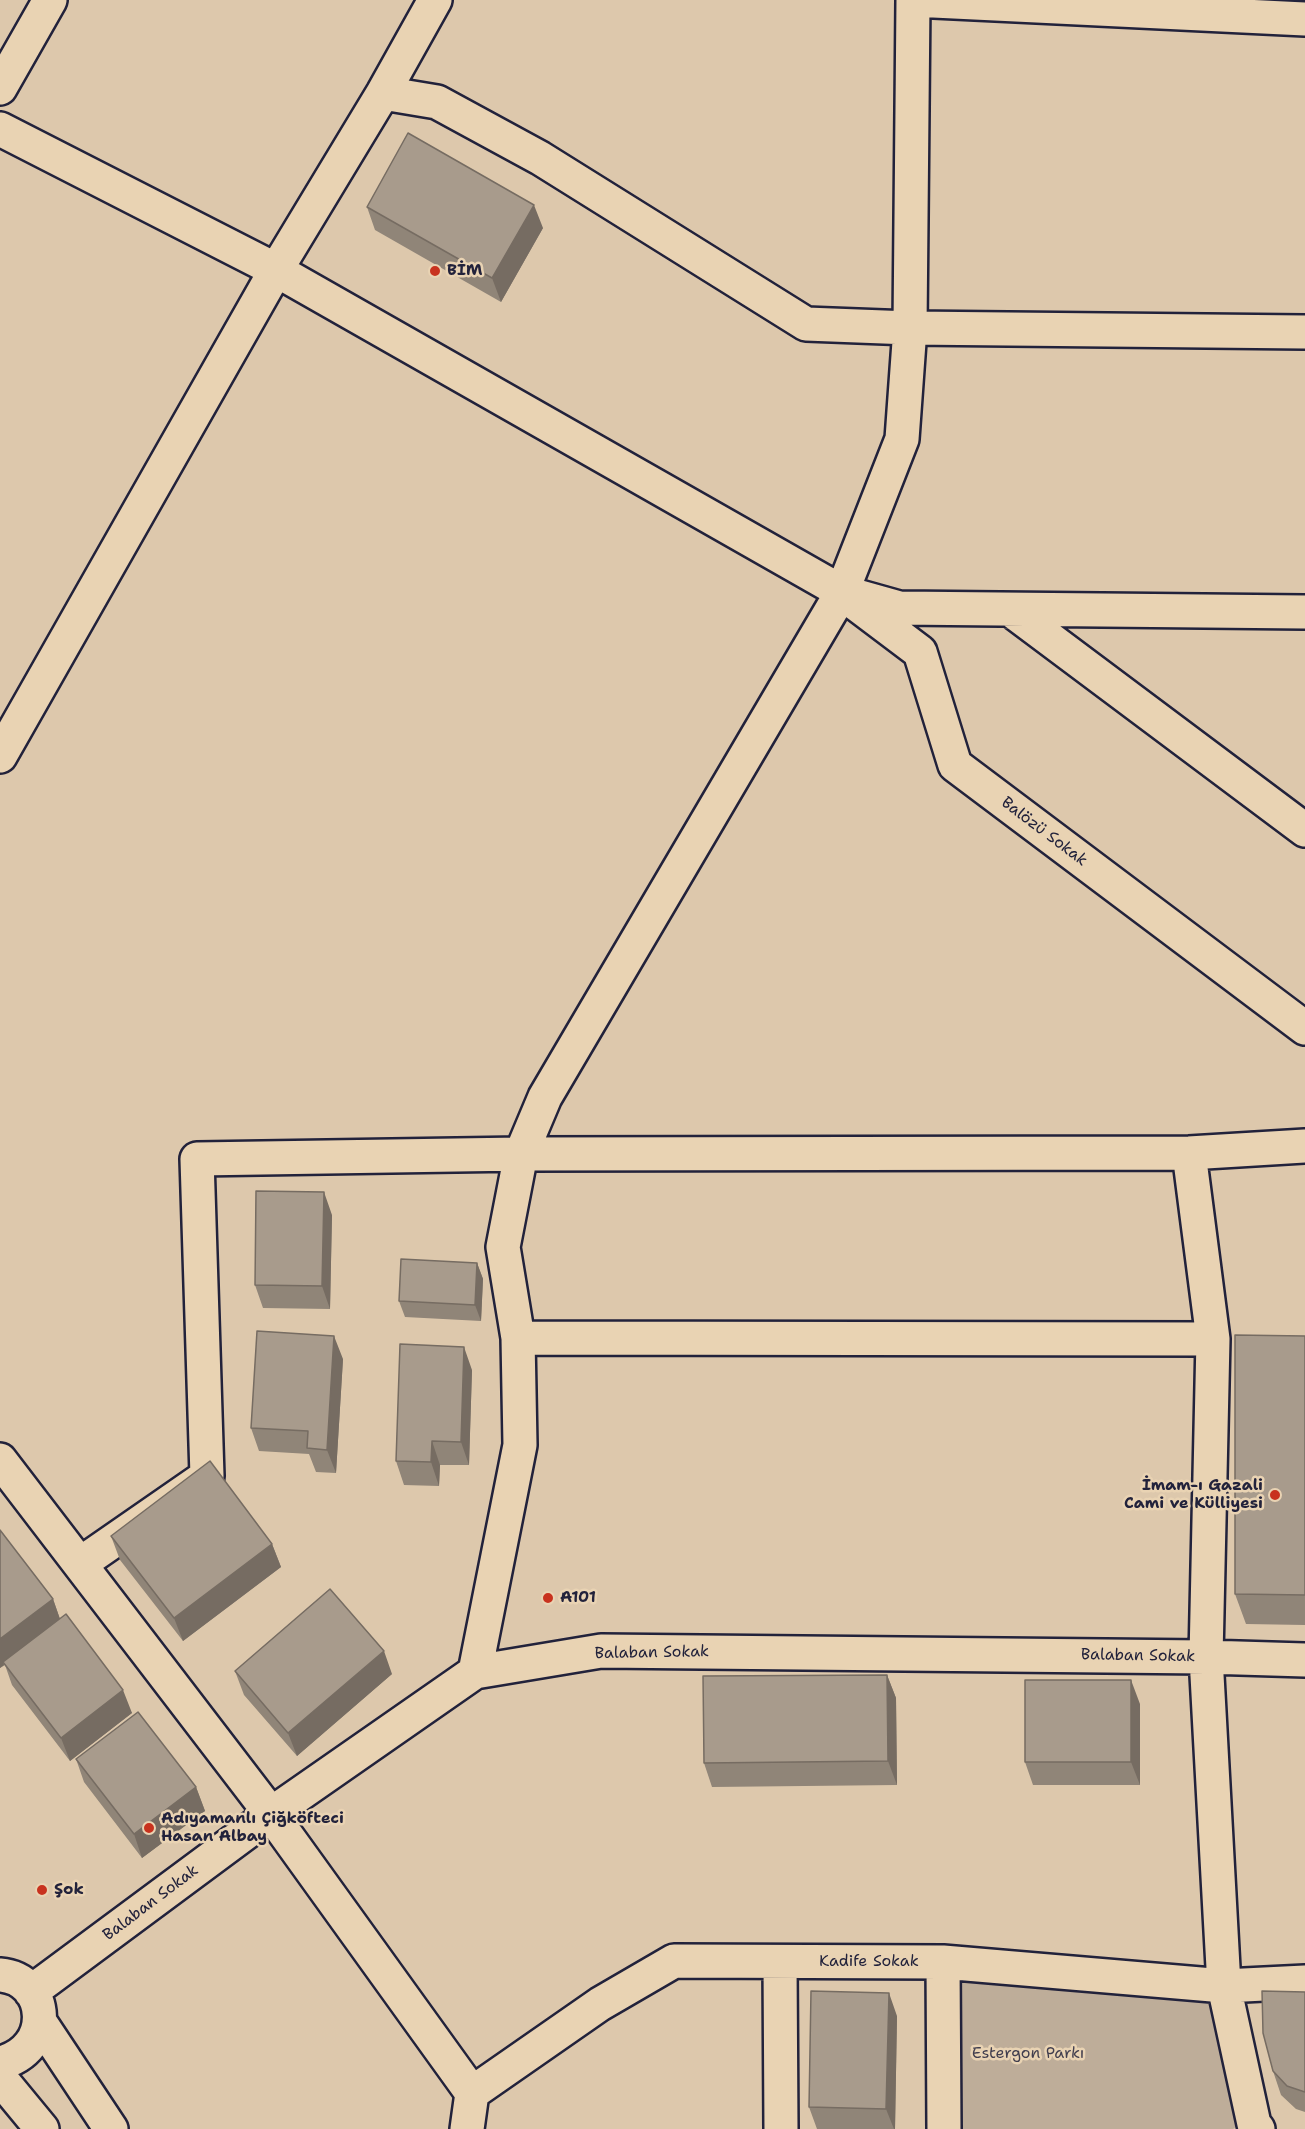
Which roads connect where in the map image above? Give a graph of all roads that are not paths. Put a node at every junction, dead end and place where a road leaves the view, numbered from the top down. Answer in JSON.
{"nodes":[{"id":1,"x":50,"y":0,"type":"edge"},
{"id":2,"x":435,"y":0,"type":"edge"},
{"id":3,"x":913,"y":0,"type":"edge"},
{"id":4,"x":1286,"y":12,"type":"edge"},
{"id":5,"x":0,"y":88,"type":"edge"},
{"id":6,"x":382,"y":93,"type":"junction"},
{"id":7,"x":0,"y":129,"type":"edge"},
{"id":8,"x":276,"y":270,"type":"junction"},
{"id":9,"x":910,"y":328,"type":"junction"},
{"id":10,"x":1305,"y":332,"type":"edge"},
{"id":11,"x":842,"y":592,"type":"junction"},
{"id":12,"x":1011,"y":610,"type":"junction"},
{"id":13,"x":1305,"y":612,"type":"edge"},
{"id":14,"x":0,"y":756,"type":"edge"},
{"id":15,"x":1305,"y":830,"type":"edge"},
{"id":16,"x":1305,"y":1028,"type":"edge"},
{"id":17,"x":1305,"y":1146,"type":"edge"},
{"id":18,"x":1189,"y":1153,"type":"junction"},
{"id":19,"x":521,"y":1154,"type":"junction"},
{"id":20,"x":518,"y":1338,"type":"junction"},
{"id":21,"x":1213,"y":1339,"type":"junction"},
{"id":22,"x":0,"y":1460,"type":"edge"},
{"id":23,"x":80,"y":1564,"type":"junction"},
{"id":24,"x":1206,"y":1657,"type":"junction"},
{"id":25,"x":1305,"y":1660,"type":"edge"},
{"id":26,"x":475,"y":1672,"type":"junction"},
{"id":27,"x":271,"y":1814,"type":"junction"},
{"id":28,"x":780,"y":1962,"type":"junction"},
{"id":29,"x":943,"y":1962,"type":"junction"},
{"id":30,"x":1305,"y":1982,"type":"edge"},
{"id":31,"x":1224,"y":1986,"type":"junction"},
{"id":32,"x":15,"y":1987,"type":"edge"},
{"id":33,"x":0,"y":2063,"type":"edge"},
{"id":34,"x":0,"y":2078,"type":"edge"},
{"id":35,"x":472,"y":2093,"type":"junction"},
{"id":36,"x":1253,"y":2127,"type":"edge"},
{"id":37,"x":42,"y":2129,"type":"edge"},
{"id":38,"x":111,"y":2129,"type":"edge"},
{"id":39,"x":467,"y":2129,"type":"edge"},
{"id":40,"x":781,"y":2129,"type":"edge"},
{"id":41,"x":944,"y":2129,"type":"edge"}],
"edges":[{"from":1,"to":5,"type":"street"},
{"from":2,"to":6,"type":"street"},
{"from":3,"to":4,"type":"street"},
{"from":3,"to":9,"type":"street"},
{"from":6,"to":8,"type":"street"},
{"from":6,"to":9,"type":"street"},
{"from":7,"to":8,"type":"street"},
{"from":8,"to":11,"type":"street"},
{"from":8,"to":14,"type":"street"},
{"from":9,"to":10,"type":"street"},
{"from":9,"to":11,"type":"street"},
{"from":11,"to":12,"type":"street"},
{"from":11,"to":16,"type":"street","name":"Balözü Sokak"},
{"from":11,"to":19,"type":"street"},
{"from":12,"to":13,"type":"street"},
{"from":12,"to":15,"type":"street"},
{"from":17,"to":18,"type":"street"},
{"from":18,"to":19,"type":"street"},
{"from":18,"to":21,"type":"street"},
{"from":19,"to":20,"type":"street"},
{"from":19,"to":23,"type":"street"},
{"from":20,"to":21,"type":"street"},
{"from":20,"to":26,"type":"street"},
{"from":21,"to":24,"type":"street"},
{"from":22,"to":23,"type":"street"},
{"from":23,"to":27,"type":"street"},
{"from":24,"to":25,"type":"street","name":"Balaban Sokak"},
{"from":24,"to":26,"type":"street","name":"Balaban Sokak"},
{"from":24,"to":31,"type":"street"},
{"from":26,"to":27,"type":"street","name":"Balaban Sokak"},
{"from":27,"to":32,"type":"street","name":"Balaban Sokak"},
{"from":27,"to":35,"type":"street"},
{"from":28,"to":29,"type":"street","name":"Kadife Sokak"},
{"from":28,"to":35,"type":"street","name":"Kadife Sokak"},
{"from":28,"to":40,"type":"street"},
{"from":29,"to":31,"type":"street","name":"Kadife Sokak"},
{"from":29,"to":41,"type":"street"},
{"from":30,"to":31,"type":"street","name":"Kadife Sokak"},
{"from":31,"to":36,"type":"street"},
{"from":32,"to":33,"type":"street"},
{"from":32,"to":38,"type":"street"},
{"from":34,"to":37,"type":"street"},
{"from":35,"to":39,"type":"street"}]}
